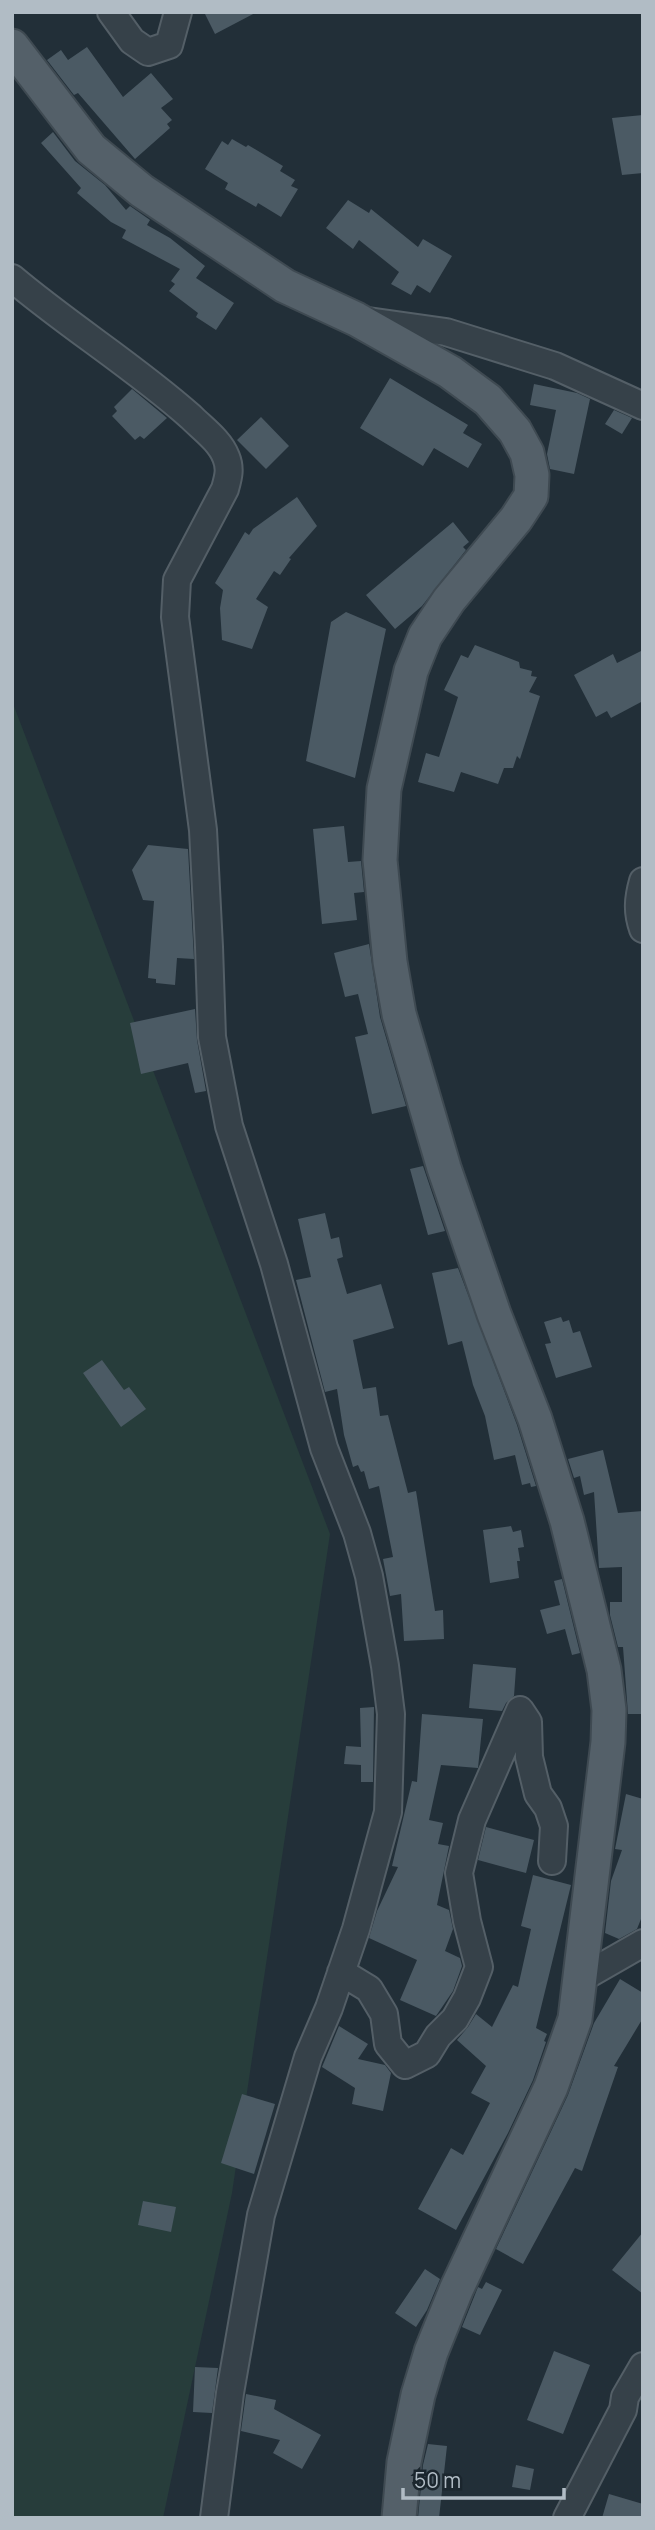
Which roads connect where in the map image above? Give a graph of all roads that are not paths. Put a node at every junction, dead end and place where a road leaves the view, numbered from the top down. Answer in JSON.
{"nodes":[{"id":1,"x":111,"y":12,"type":"edge"},
{"id":2,"x":178,"y":12,"type":"edge"},
{"id":3,"x":12,"y":46,"type":"edge"},
{"id":4,"x":12,"y":278,"type":"edge"},
{"id":5,"x":356,"y":319,"type":"junction"},
{"id":6,"x":643,"y":406,"type":"edge"},
{"id":7,"x":643,"y":881,"type":"edge"},
{"id":8,"x":643,"y":929,"type":"edge"},
{"id":9,"x":552,"y":1861,"type":"dead end"},
{"id":10,"x":643,"y":1943,"type":"edge"},
{"id":11,"x":341,"y":1972,"type":"junction"},
{"id":12,"x":582,"y":1978,"type":"junction"},
{"id":13,"x":643,"y":2366,"type":"edge"},
{"id":14,"x":633,"y":2411,"type":"edge"},
{"id":15,"x":214,"y":2518,"type":"edge"},
{"id":16,"x":399,"y":2518,"type":"edge"},
{"id":17,"x":568,"y":2518,"type":"edge"}],
"edges":[{"from":1,"to":2,"type":"street"},
{"from":3,"to":5,"type":"main road"},
{"from":4,"to":11,"type":"street"},
{"from":5,"to":6,"type":"street"},
{"from":5,"to":12,"type":"main road"},
{"from":7,"to":8,"type":"street"},
{"from":9,"to":11,"type":"street"},
{"from":10,"to":12,"type":"street"},
{"from":11,"to":15,"type":"street"},
{"from":12,"to":16,"type":"main road"},
{"from":13,"to":14,"type":"street"},
{"from":14,"to":17,"type":"street"}]}
